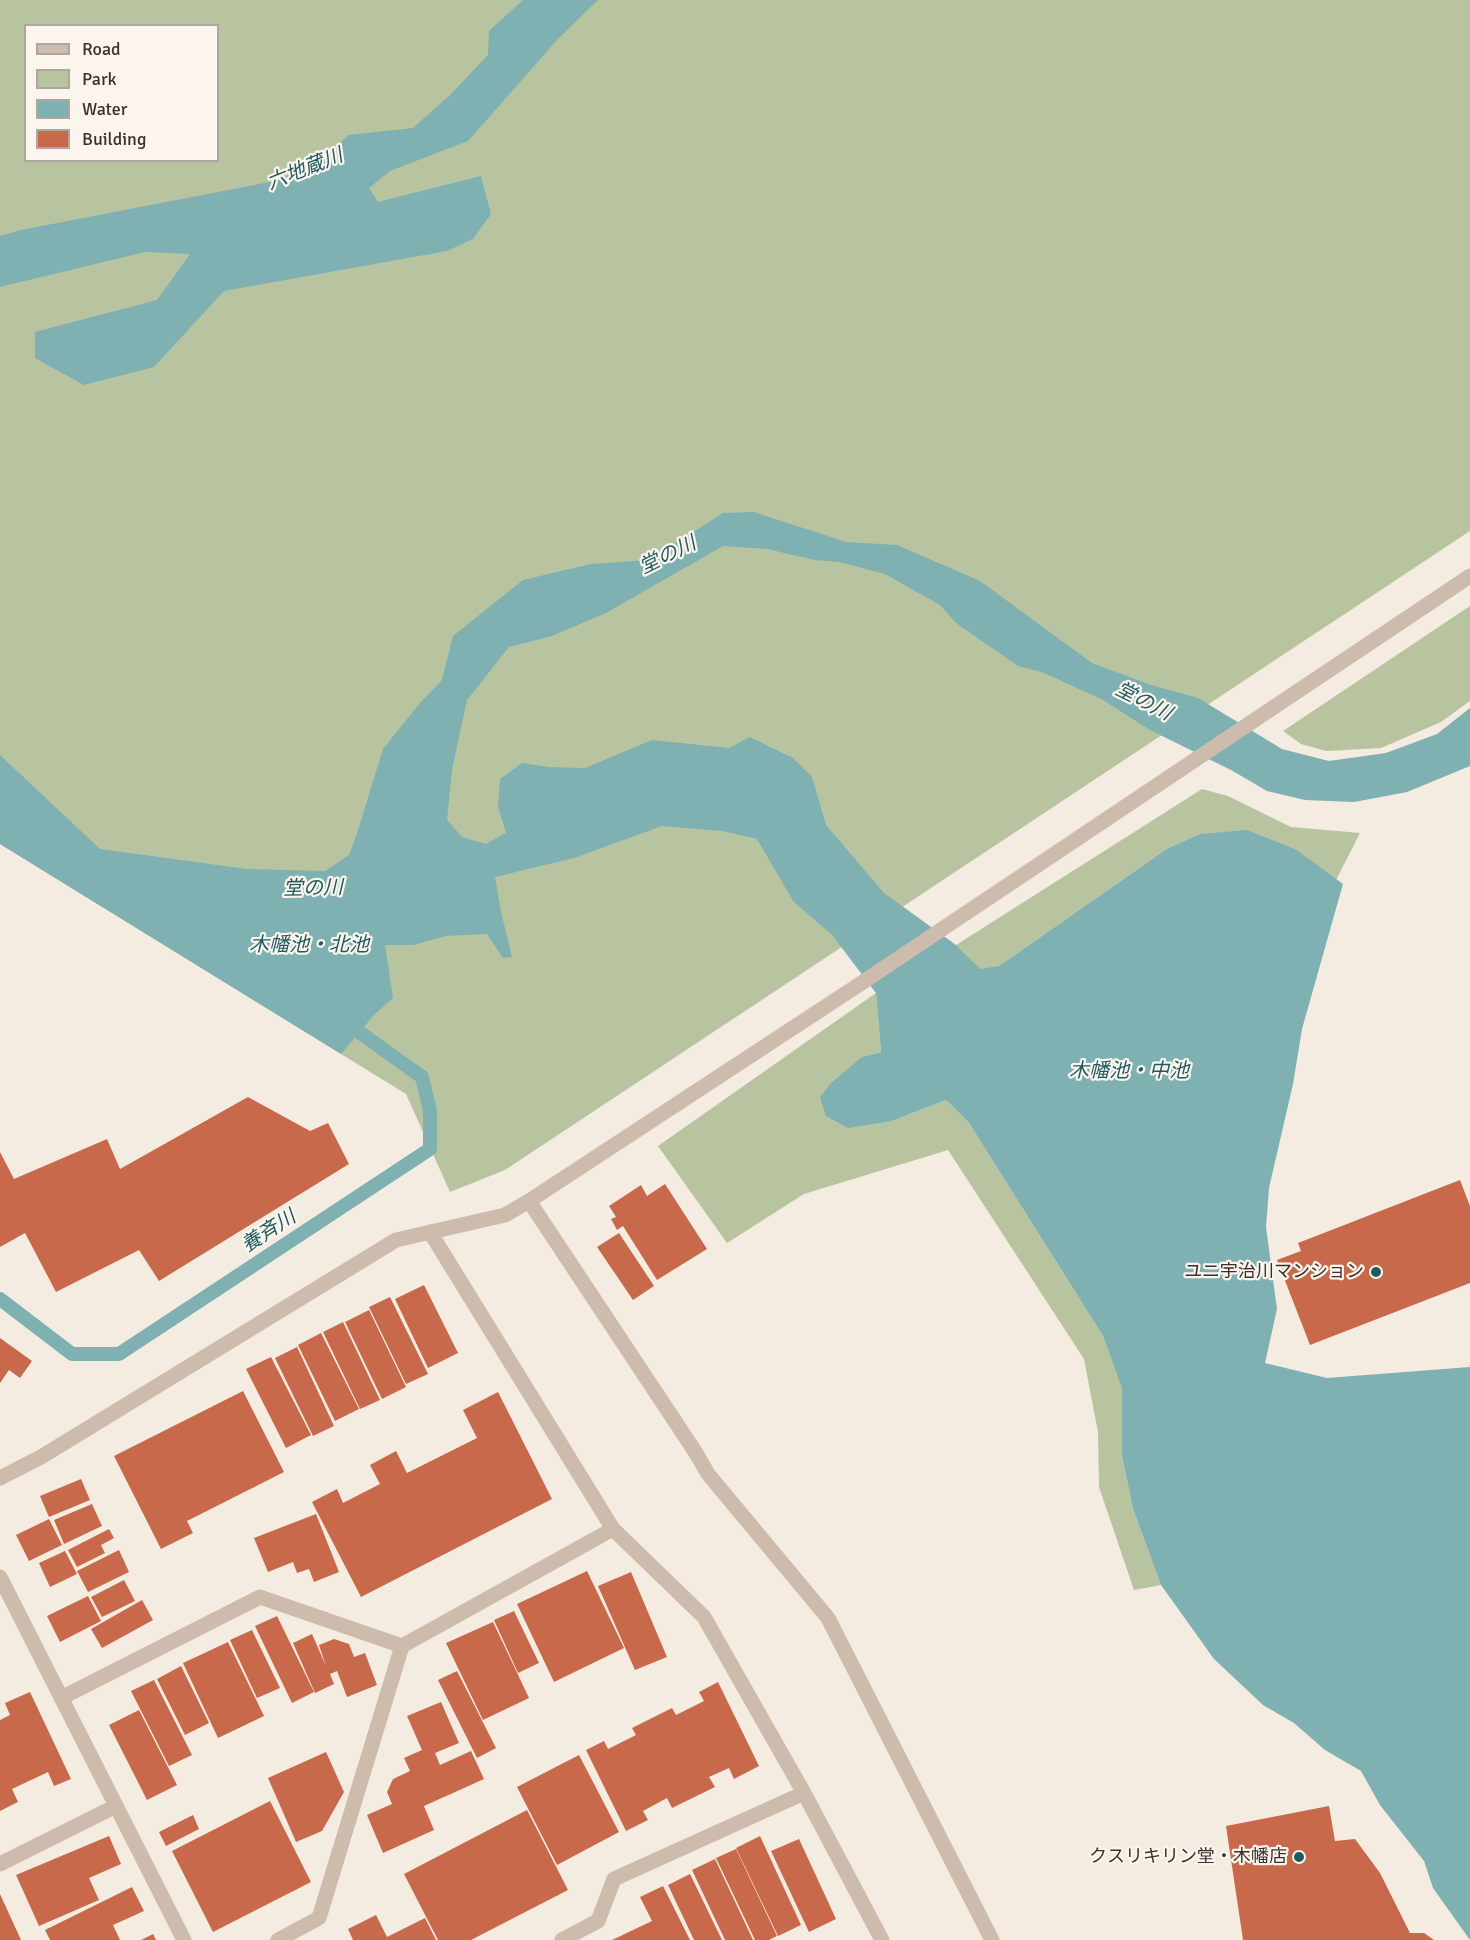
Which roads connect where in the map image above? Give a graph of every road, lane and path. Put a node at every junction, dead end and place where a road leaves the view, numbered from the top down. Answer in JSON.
{"nodes":[{"id":1,"x":1470,"y":576,"type":"edge"},
{"id":2,"x":529,"y":1201,"type":"junction"},
{"id":3,"x":430,"y":1232,"type":"junction"},
{"id":4,"x":0,"y":1478,"type":"edge"},
{"id":5,"x":613,"y":1529,"type":"junction"},
{"id":6,"x":0,"y":1577,"type":"edge"},
{"id":7,"x":402,"y":1646,"type":"junction"},
{"id":8,"x":61,"y":1698,"type":"junction"},
{"id":9,"x":804,"y":1793,"type":"junction"},
{"id":10,"x":116,"y":1806,"type":"junction"},
{"id":11,"x":0,"y":1864,"type":"edge"},
{"id":12,"x":184,"y":1940,"type":"edge"},
{"id":13,"x":278,"y":1940,"type":"edge"},
{"id":14,"x":562,"y":1940,"type":"edge"},
{"id":15,"x":882,"y":1940,"type":"edge"},
{"id":16,"x":992,"y":1940,"type":"edge"}],
"edges":[{"from":1,"to":2,"type":"street"},
{"from":2,"to":3,"type":"street"},
{"from":2,"to":16,"type":"street"},
{"from":3,"to":4,"type":"street"},
{"from":3,"to":5,"type":"street"},
{"from":5,"to":7,"type":"street"},
{"from":5,"to":9,"type":"street"},
{"from":6,"to":8,"type":"street"},
{"from":7,"to":8,"type":"street"},
{"from":7,"to":13,"type":"street"},
{"from":8,"to":10,"type":"street"},
{"from":9,"to":14,"type":"street"},
{"from":9,"to":15,"type":"street"},
{"from":10,"to":11,"type":"street"},
{"from":10,"to":12,"type":"street"}]}
